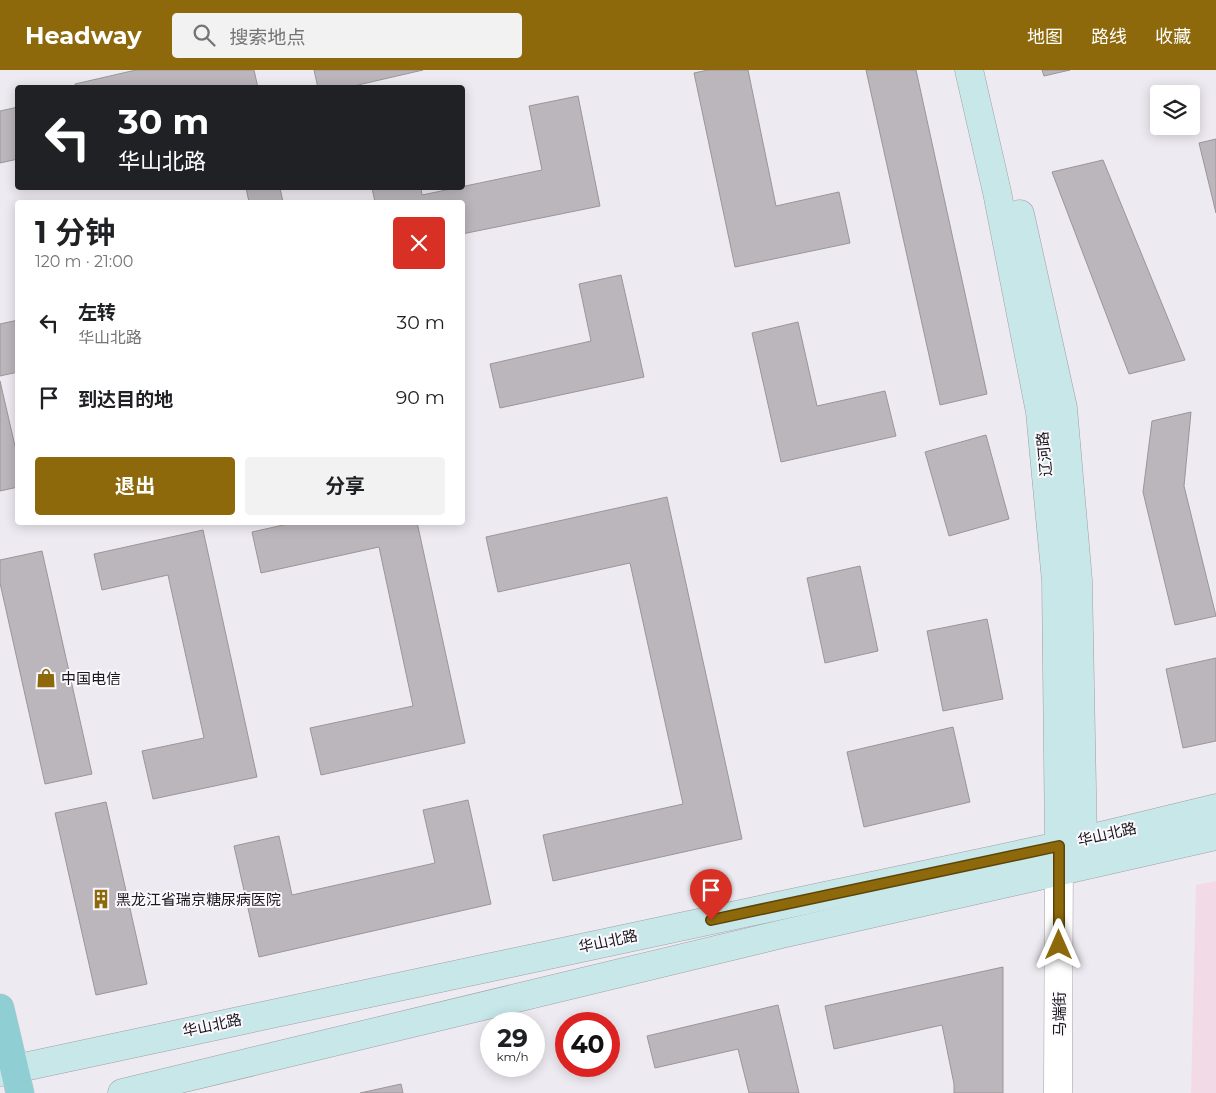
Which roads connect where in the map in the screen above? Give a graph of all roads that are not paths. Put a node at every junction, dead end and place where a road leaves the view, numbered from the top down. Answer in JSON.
{"nodes":[{"id":1,"x":969,"y":70,"type":"edge"},
{"id":2,"x":988,"y":70,"type":"edge"},
{"id":3,"x":1216,"y":808,"type":"edge"},
{"id":4,"x":1216,"y":836,"type":"edge"},
{"id":5,"x":1067,"y":852,"type":"junction"},
{"id":6,"x":0,"y":1008,"type":"edge"},
{"id":7,"x":11,"y":1077,"type":"edge"},
{"id":8,"x":122,"y":1093,"type":"edge"},
{"id":9,"x":1058,"y":1093,"type":"edge"}],
"edges":[{"from":1,"to":5,"type":"main road","name":"辽河路"},
{"from":2,"to":5,"type":"main road","name":"辽河路"},
{"from":3,"to":5,"type":"main road","name":"华山北路"},
{"from":4,"to":5,"type":"main road","name":"华山北路"},
{"from":5,"to":7,"type":"main road","name":"华山北路"},
{"from":5,"to":8,"type":"main road","name":"华山北路"},
{"from":5,"to":9,"type":"street","name":"马端街"},
{"from":6,"to":7,"type":"main road"}]}
